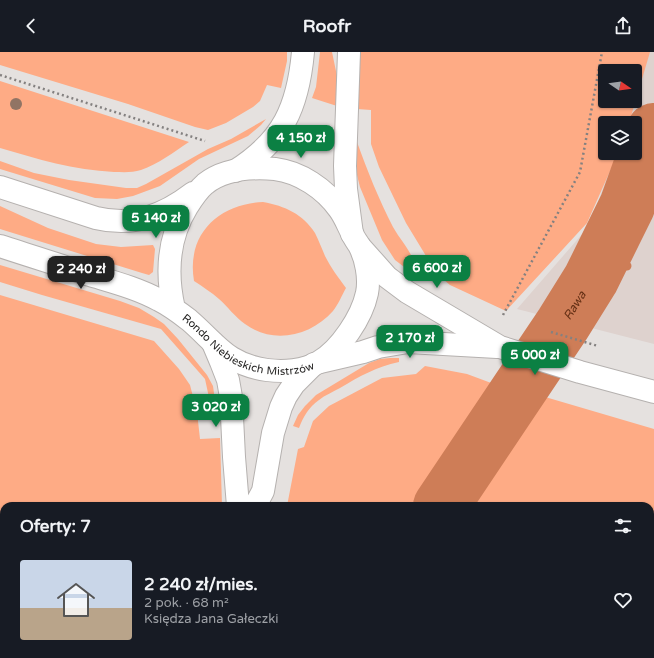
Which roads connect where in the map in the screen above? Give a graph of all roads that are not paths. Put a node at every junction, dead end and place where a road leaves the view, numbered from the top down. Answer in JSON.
{"nodes":[{"id":1,"x":303,"y":52,"type":"edge"},
{"id":2,"x":349,"y":52,"type":"edge"},
{"id":3,"x":236,"y":171,"type":"junction"},
{"id":4,"x":204,"y":185,"type":"junction"},
{"id":5,"x":0,"y":187,"type":"edge"},
{"id":6,"x":356,"y":240,"type":"junction"},
{"id":7,"x":0,"y":246,"type":"edge"},
{"id":8,"x":174,"y":309,"type":"junction"},
{"id":9,"x":213,"y":344,"type":"junction"},
{"id":10,"x":500,"y":347,"type":"junction"},
{"id":11,"x":316,"y":363,"type":"junction"},
{"id":12,"x":654,"y":392,"type":"edge"},
{"id":13,"x":238,"y":502,"type":"edge"},
{"id":14,"x":257,"y":502,"type":"edge"}],
"edges":[{"from":1,"to":3,"type":"main road"},
{"from":2,"to":6,"type":"main road"},
{"from":3,"to":4,"type":"main road","name":"Rondo Niebieskich Mistrzów"},
{"from":3,"to":6,"type":"main road","name":"Rondo Niebieskich Mistrzów"},
{"from":4,"to":5,"type":"main road"},
{"from":4,"to":8,"type":"main road","name":"Rondo Niebieskich Mistrzów"},
{"from":6,"to":10,"type":"main road"},
{"from":6,"to":11,"type":"main road","name":"Rondo Niebieskich Mistrzów"},
{"from":7,"to":8,"type":"main road"},
{"from":8,"to":9,"type":"main road","name":"Rondo Niebieskich Mistrzów"},
{"from":9,"to":11,"type":"main road","name":"Rondo Niebieskich Mistrzów"},
{"from":9,"to":13,"type":"main road"},
{"from":10,"to":11,"type":"main road"},
{"from":10,"to":12,"type":"main road"},
{"from":11,"to":14,"type":"main road"}]}
